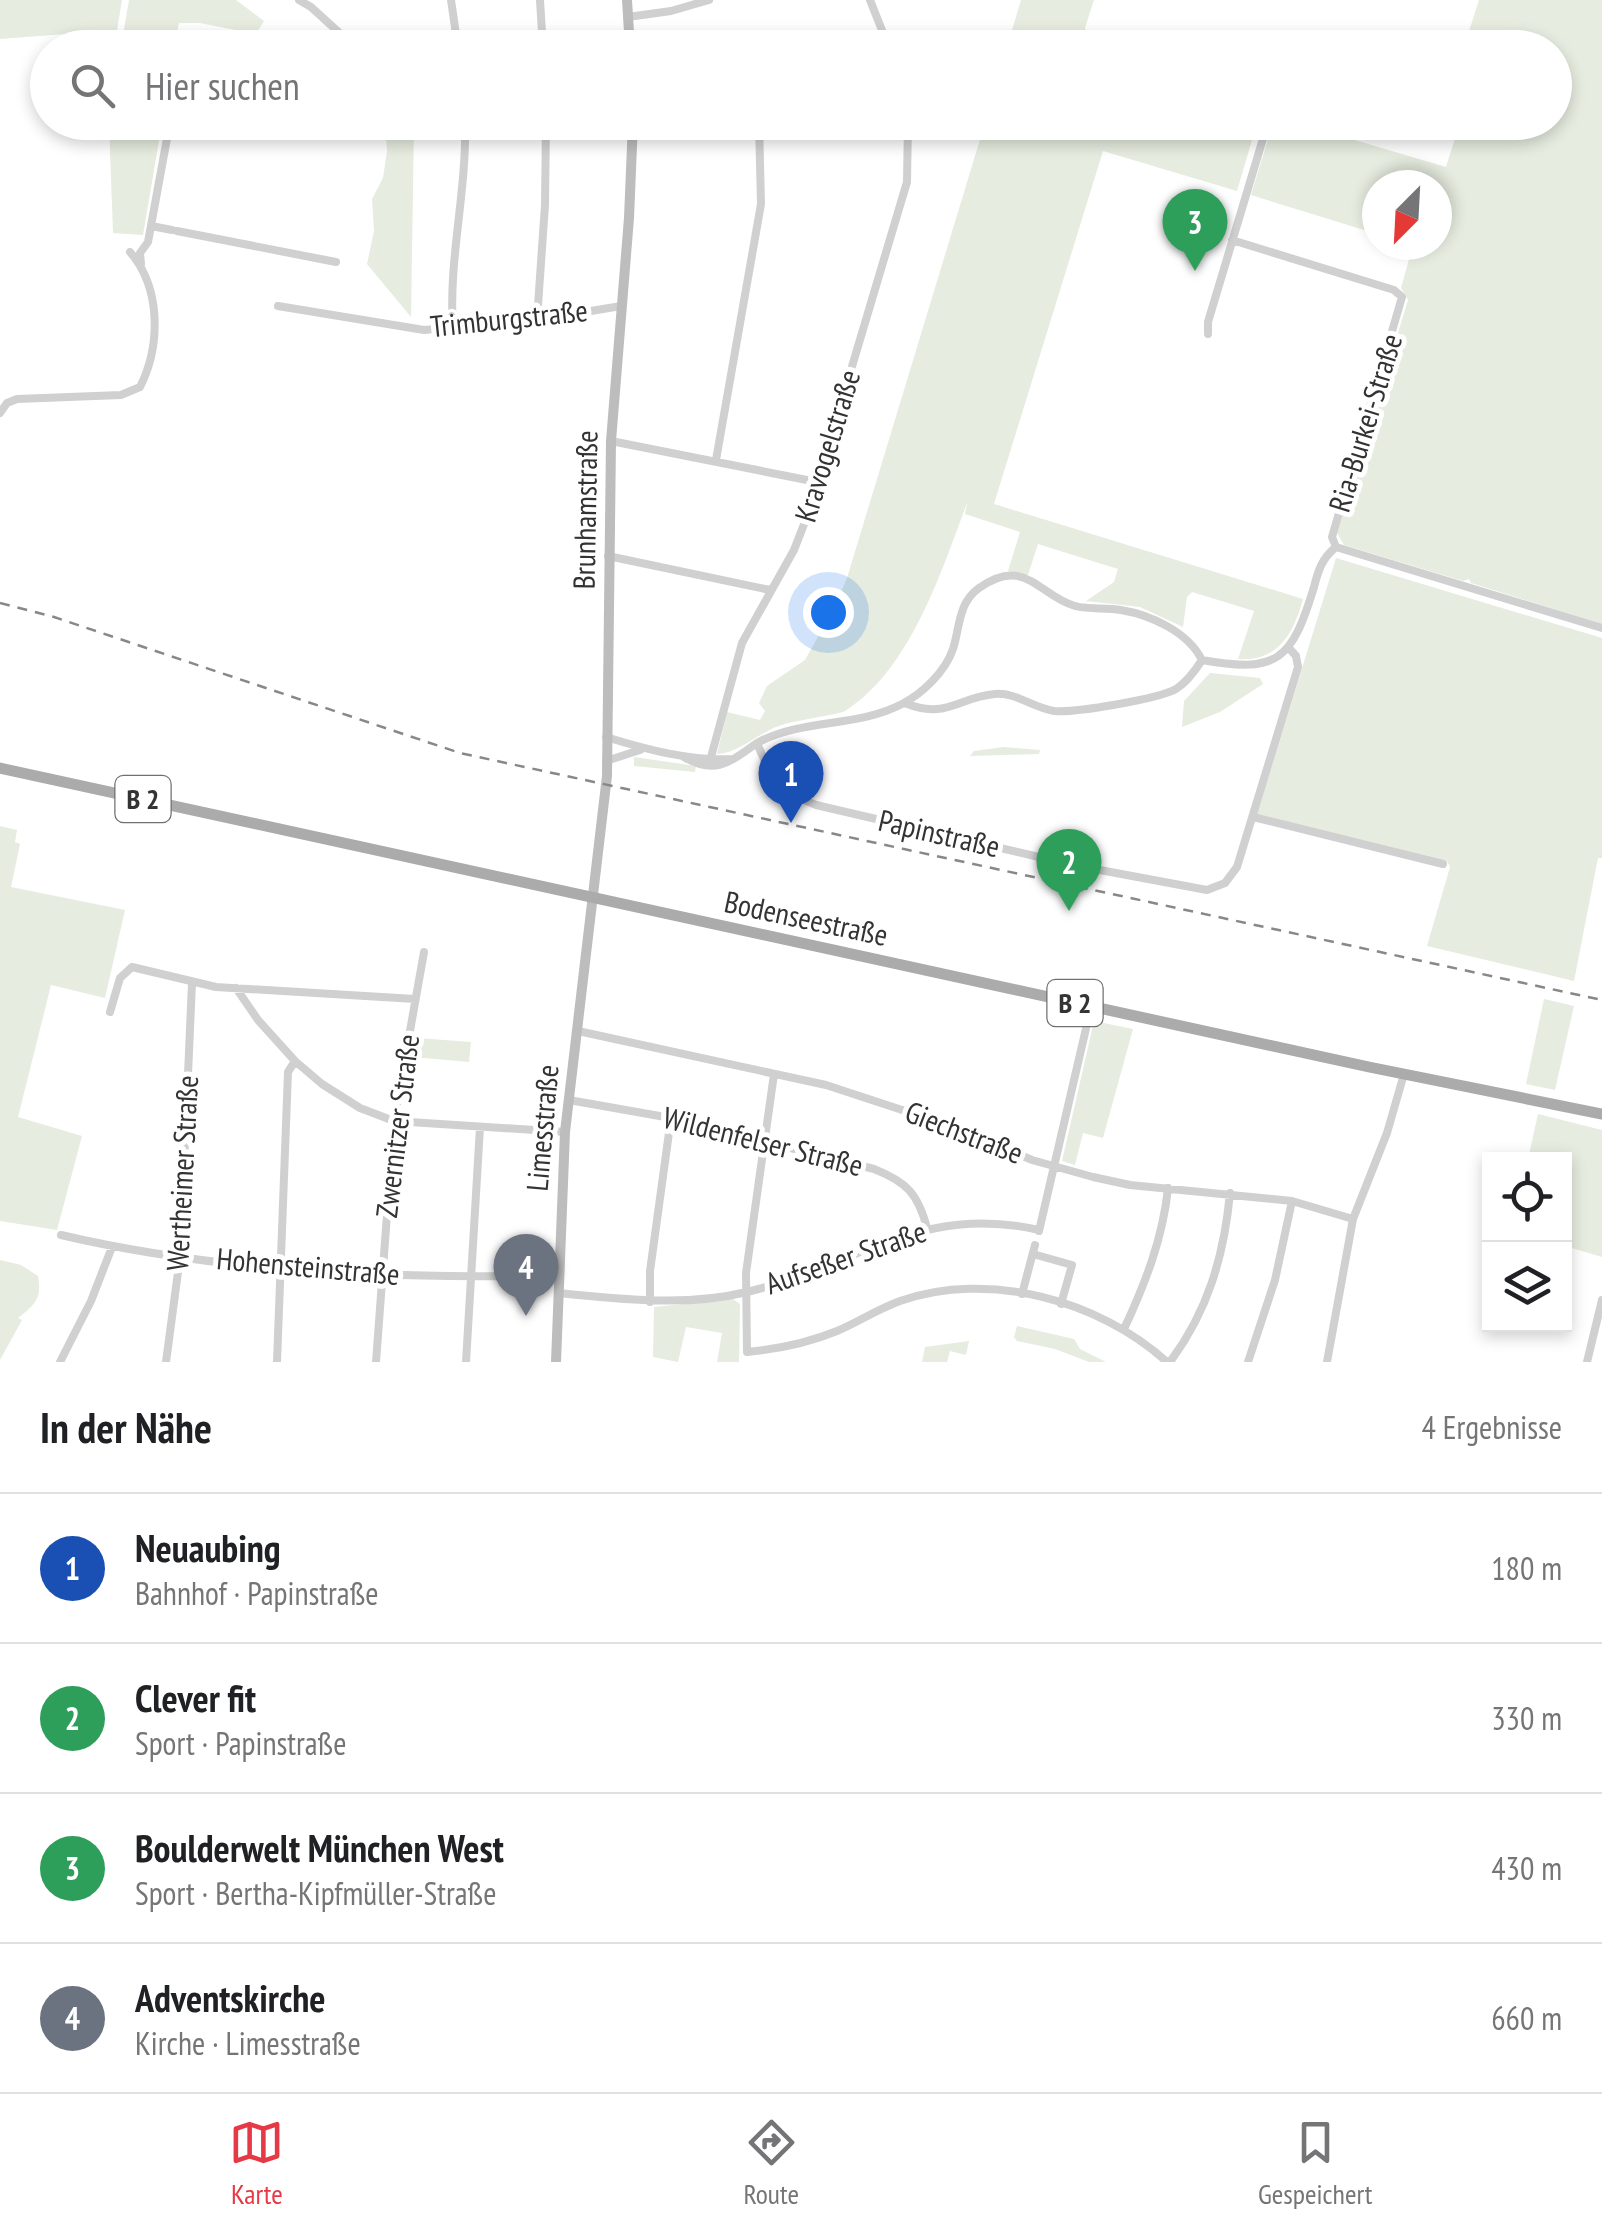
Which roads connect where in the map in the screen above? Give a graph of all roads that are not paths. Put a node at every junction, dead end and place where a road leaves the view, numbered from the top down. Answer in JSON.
{"nodes":[{"id":1,"x":299,"y":0,"type":"edge"},
{"id":2,"x":452,"y":0,"type":"edge"},
{"id":3,"x":540,"y":0,"type":"edge"},
{"id":4,"x":627,"y":0,"type":"edge"},
{"id":5,"x":709,"y":0,"type":"edge"},
{"id":6,"x":870,"y":0,"type":"edge"},
{"id":7,"x":628,"y":17,"type":"junction"},
{"id":8,"x":337,"y":30,"type":"edge"},
{"id":9,"x":456,"y":30,"type":"edge"},
{"id":10,"x":542,"y":30,"type":"edge"},
{"id":11,"x":629,"y":30,"type":"edge"},
{"id":12,"x":882,"y":30,"type":"edge"},
{"id":13,"x":167,"y":140,"type":"edge"},
{"id":14,"x":465,"y":140,"type":"edge"},
{"id":15,"x":546,"y":140,"type":"edge"},
{"id":16,"x":632,"y":140,"type":"edge"},
{"id":17,"x":760,"y":140,"type":"edge"},
{"id":18,"x":908,"y":140,"type":"edge"},
{"id":19,"x":1263,"y":140,"type":"edge"},
{"id":20,"x":152,"y":226,"type":"junction"},
{"id":21,"x":1232,"y":240,"type":"junction"},
{"id":22,"x":130,"y":252,"type":"dead end"},
{"id":23,"x":336,"y":262,"type":"dead end"},
{"id":24,"x":141,"y":264,"type":"junction"},
{"id":25,"x":278,"y":306,"type":"dead end"},
{"id":26,"x":622,"y":306,"type":"junction"},
{"id":27,"x":537,"y":320,"type":"junction"},
{"id":28,"x":452,"y":329,"type":"junction"},
{"id":29,"x":1208,"y":334,"type":"dead end"},
{"id":30,"x":0,"y":413,"type":"edge"},
{"id":31,"x":611,"y":441,"type":"junction"},
{"id":32,"x":716,"y":460,"type":"junction"},
{"id":33,"x":817,"y":482,"type":"junction"},
{"id":34,"x":1336,"y":547,"type":"junction"},
{"id":35,"x":608,"y":556,"type":"junction"},
{"id":36,"x":770,"y":590,"type":"junction"},
{"id":37,"x":1602,"y":628,"type":"edge"},
{"id":38,"x":1290,"y":648,"type":"junction"},
{"id":39,"x":1202,"y":660,"type":"junction"},
{"id":40,"x":906,"y":702,"type":"junction"},
{"id":41,"x":606,"y":738,"type":"junction"},
{"id":42,"x":756,"y":743,"type":"junction"},
{"id":43,"x":644,"y":750,"type":"junction"},
{"id":44,"x":684,"y":757,"type":"junction"},
{"id":45,"x":711,"y":757,"type":"junction"},
{"id":46,"x":733,"y":760,"type":"junction"},
{"id":47,"x":606,"y":761,"type":"junction"},
{"id":48,"x":0,"y":768,"type":"edge"},
{"id":49,"x":1253,"y":817,"type":"junction"},
{"id":50,"x":1444,"y":864,"type":"dead end"},
{"id":51,"x":595,"y":899,"type":"junction"},
{"id":52,"x":424,"y":952,"type":"dead end"},
{"id":53,"x":192,"y":983,"type":"junction"},
{"id":54,"x":236,"y":988,"type":"junction"},
{"id":55,"x":415,"y":999,"type":"junction"},
{"id":56,"x":1091,"y":1006,"type":"junction"},
{"id":57,"x":110,"y":1012,"type":"dead end"},
{"id":58,"x":578,"y":1031,"type":"junction"},
{"id":59,"x":295,"y":1061,"type":"junction"},
{"id":60,"x":774,"y":1074,"type":"junction"},
{"id":61,"x":1404,"y":1074,"type":"junction"},
{"id":62,"x":569,"y":1100,"type":"junction"},
{"id":63,"x":1602,"y":1114,"type":"edge"},
{"id":64,"x":671,"y":1118,"type":"junction"},
{"id":65,"x":394,"y":1121,"type":"junction"},
{"id":66,"x":480,"y":1126,"type":"junction"},
{"id":67,"x":566,"y":1132,"type":"junction"},
{"id":68,"x":764,"y":1139,"type":"junction"},
{"id":69,"x":1054,"y":1167,"type":"junction"},
{"id":70,"x":1168,"y":1188,"type":"junction"},
{"id":71,"x":1230,"y":1193,"type":"junction"},
{"id":72,"x":1292,"y":1202,"type":"junction"},
{"id":73,"x":1353,"y":1219,"type":"junction"},
{"id":74,"x":927,"y":1228,"type":"junction"},
{"id":75,"x":62,"y":1235,"type":"dead end"},
{"id":76,"x":112,"y":1247,"type":"junction"},
{"id":77,"x":180,"y":1257,"type":"junction"},
{"id":78,"x":282,"y":1267,"type":"junction"},
{"id":79,"x":382,"y":1275,"type":"junction"},
{"id":80,"x":557,"y":1276,"type":"junction"},
{"id":81,"x":469,"y":1277,"type":"junction"},
{"id":82,"x":557,"y":1293,"type":"junction"},
{"id":83,"x":744,"y":1293,"type":"junction"},
{"id":84,"x":1022,"y":1294,"type":"junction"},
{"id":85,"x":1602,"y":1300,"type":"edge"},
{"id":86,"x":650,"y":1302,"type":"junction"},
{"id":87,"x":1061,"y":1304,"type":"junction"},
{"id":88,"x":1124,"y":1329,"type":"junction"},
{"id":89,"x":1587,"y":1360,"type":"edge"},
{"id":90,"x":60,"y":1362,"type":"edge"},
{"id":91,"x":166,"y":1362,"type":"edge"},
{"id":92,"x":277,"y":1362,"type":"edge"},
{"id":93,"x":376,"y":1362,"type":"edge"},
{"id":94,"x":466,"y":1362,"type":"edge"},
{"id":95,"x":556,"y":1362,"type":"edge"},
{"id":96,"x":1169,"y":1362,"type":"edge"},
{"id":97,"x":1248,"y":1362,"type":"edge"},
{"id":98,"x":1327,"y":1362,"type":"edge"},
{"id":99,"x":1602,"y":1362,"type":"edge"}],
"edges":[{"from":1,"to":8,"type":"street"},
{"from":2,"to":9,"type":"street"},
{"from":3,"to":10,"type":"street"},
{"from":4,"to":7,"type":"street"},
{"from":5,"to":7,"type":"street"},
{"from":6,"to":12,"type":"street"},
{"from":7,"to":11,"type":"street"},
{"from":13,"to":20,"type":"street"},
{"from":14,"to":28,"type":"street"},
{"from":15,"to":27,"type":"street"},
{"from":16,"to":26,"type":"street","name":"Brunhamstraße"},
{"from":17,"to":32,"type":"street"},
{"from":18,"to":33,"type":"street","name":"Kravogelstraße"},
{"from":19,"to":21,"type":"street"},
{"from":20,"to":23,"type":"street"},
{"from":20,"to":24,"type":"street"},
{"from":21,"to":29,"type":"street"},
{"from":21,"to":34,"type":"street","name":"Ria-Burkei-Straße"},
{"from":22,"to":24,"type":"street"},
{"from":24,"to":30,"type":"street"},
{"from":25,"to":28,"type":"street","name":"Trimburgstraße"},
{"from":26,"to":27,"type":"street","name":"Trimburgstraße"},
{"from":26,"to":31,"type":"street","name":"Brunhamstraße"},
{"from":27,"to":28,"type":"street","name":"Trimburgstraße"},
{"from":31,"to":32,"type":"street"},
{"from":31,"to":35,"type":"street","name":"Brunhamstraße"},
{"from":32,"to":33,"type":"street"},
{"from":33,"to":36,"type":"street","name":"Kravogelstraße"},
{"from":34,"to":37,"type":"street"},
{"from":34,"to":38,"type":"street"},
{"from":35,"to":36,"type":"street"},
{"from":35,"to":41,"type":"street","name":"Brunhamstraße"},
{"from":36,"to":45,"type":"street","name":"Kravogelstraße"},
{"from":38,"to":39,"type":"street"},
{"from":38,"to":49,"type":"street","name":"Papinstraße"},
{"from":39,"to":40,"type":"street"},
{"from":39,"to":40,"type":"street"},
{"from":40,"to":42,"type":"street"},
{"from":41,"to":43,"type":"street"},
{"from":41,"to":47,"type":"street","name":"Brunhamstraße"},
{"from":42,"to":46,"type":"street"},
{"from":42,"to":49,"type":"street","name":"Papinstraße"},
{"from":43,"to":44,"type":"street"},
{"from":43,"to":47,"type":"street"},
{"from":44,"to":45,"type":"street"},
{"from":44,"to":46,"type":"street"},
{"from":45,"to":46,"type":"street"},
{"from":47,"to":51,"type":"street","name":"Brunhamstraße"},
{"from":48,"to":51,"type":"main road","name":"Bodenseestraße","number":"B 2"},
{"from":49,"to":50,"type":"street"},
{"from":51,"to":56,"type":"main road","name":"Bodenseestraße","number":"B 2"},
{"from":51,"to":58,"type":"street","name":"Limesstraße"},
{"from":52,"to":55,"type":"street","name":"Zwernitzer Straße"},
{"from":53,"to":54,"type":"street"},
{"from":53,"to":57,"type":"street"},
{"from":53,"to":77,"type":"street","name":"Wertheimer Straße"},
{"from":54,"to":55,"type":"street"},
{"from":54,"to":59,"type":"street"},
{"from":55,"to":65,"type":"street","name":"Zwernitzer Straße"},
{"from":56,"to":61,"type":"main road","name":"Bodenseestraße","number":"B 2"},
{"from":56,"to":69,"type":"street"},
{"from":58,"to":60,"type":"street","name":"Giechstraße"},
{"from":58,"to":62,"type":"street","name":"Limesstraße"},
{"from":59,"to":65,"type":"street"},
{"from":59,"to":78,"type":"street"},
{"from":60,"to":68,"type":"street"},
{"from":60,"to":69,"type":"street","name":"Giechstraße"},
{"from":61,"to":63,"type":"main road","name":"Bodenseestraße","number":"B 2"},
{"from":61,"to":73,"type":"street"},
{"from":62,"to":64,"type":"street","name":"Wildenfelser Straße"},
{"from":62,"to":67,"type":"street","name":"Limesstraße"},
{"from":64,"to":68,"type":"street","name":"Wildenfelser Straße"},
{"from":64,"to":86,"type":"street"},
{"from":65,"to":66,"type":"street"},
{"from":65,"to":79,"type":"street","name":"Zwernitzer Straße"},
{"from":66,"to":67,"type":"street"},
{"from":66,"to":81,"type":"street"},
{"from":67,"to":80,"type":"street","name":"Limesstraße"},
{"from":68,"to":74,"type":"street","name":"Wildenfelser Straße"},
{"from":68,"to":83,"type":"street"},
{"from":69,"to":70,"type":"street","name":"Giechstraße"},
{"from":69,"to":74,"type":"street","name":"Aufseßer Straße"},
{"from":70,"to":71,"type":"street","name":"Giechstraße"},
{"from":70,"to":88,"type":"street"},
{"from":71,"to":72,"type":"street","name":"Giechstraße"},
{"from":71,"to":96,"type":"street"},
{"from":72,"to":73,"type":"street","name":"Giechstraße"},
{"from":72,"to":97,"type":"street"},
{"from":73,"to":98,"type":"street"},
{"from":74,"to":83,"type":"street","name":"Aufseßer Straße"},
{"from":75,"to":76,"type":"street","name":"Hohensteinstraße"},
{"from":76,"to":77,"type":"street","name":"Hohensteinstraße"},
{"from":76,"to":90,"type":"street"},
{"from":77,"to":78,"type":"street","name":"Hohensteinstraße"},
{"from":77,"to":91,"type":"street","name":"Wertheimer Straße"},
{"from":78,"to":79,"type":"street","name":"Hohensteinstraße"},
{"from":78,"to":92,"type":"street"},
{"from":79,"to":81,"type":"street","name":"Hohensteinstraße"},
{"from":79,"to":93,"type":"street","name":"Zwernitzer Straße"},
{"from":80,"to":81,"type":"street","name":"Hohensteinstraße"},
{"from":80,"to":82,"type":"street","name":"Limesstraße"},
{"from":81,"to":94,"type":"street"},
{"from":82,"to":86,"type":"street","name":"Aufseßer Straße"},
{"from":82,"to":95,"type":"street","name":"Limesstraße"},
{"from":83,"to":84,"type":"street"},
{"from":83,"to":86,"type":"street","name":"Aufseßer Straße"},
{"from":84,"to":87,"type":"street"},
{"from":84,"to":87,"type":"street"},
{"from":85,"to":89,"type":"street"},
{"from":87,"to":88,"type":"street"},
{"from":88,"to":96,"type":"street"},
{"from":89,"to":99,"type":"street"}]}
